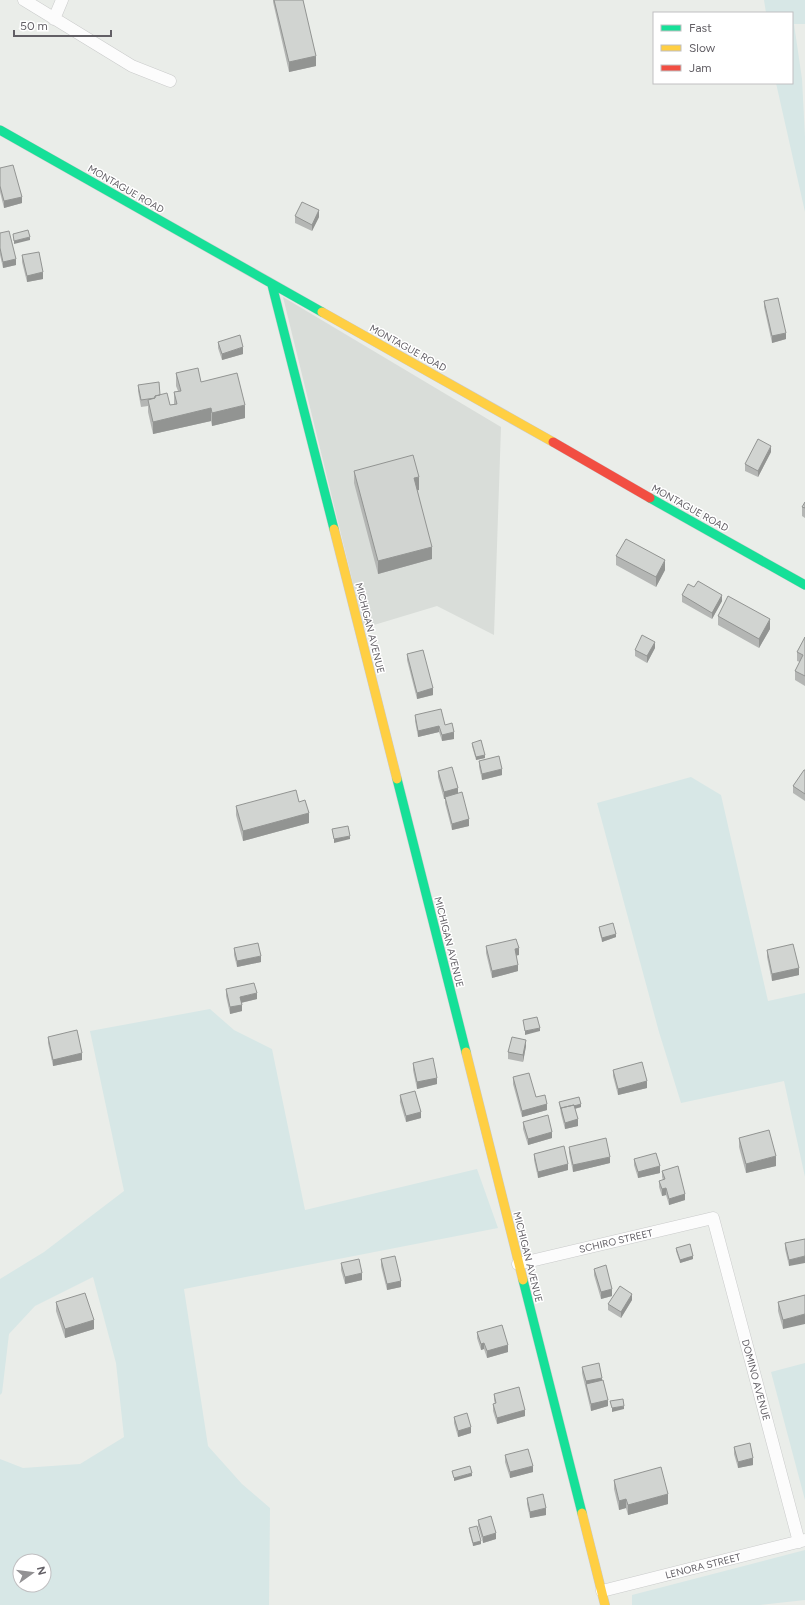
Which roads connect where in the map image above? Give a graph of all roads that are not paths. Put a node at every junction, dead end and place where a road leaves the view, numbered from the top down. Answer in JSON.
{"nodes":[{"id":1,"x":24,"y":0,"type":"edge"},
{"id":2,"x":62,"y":0,"type":"edge"},
{"id":3,"x":54,"y":19,"type":"junction"},
{"id":4,"x":170,"y":80,"type":"dead end"},
{"id":5,"x":0,"y":130,"type":"edge"},
{"id":6,"x":272,"y":285,"type":"junction"},
{"id":7,"x":805,"y":585,"type":"edge"},
{"id":8,"x":713,"y":1218,"type":"joint"},
{"id":9,"x":518,"y":1264,"type":"junction"},
{"id":10,"x":802,"y":1541,"type":"edge"},
{"id":11,"x":602,"y":1591,"type":"junction"},
{"id":12,"x":605,"y":1605,"type":"edge"}],
"edges":[{"from":1,"to":3,"type":"street"},
{"from":2,"to":3,"type":"street"},
{"from":3,"to":4,"type":"street"},
{"from":5,"to":6,"type":"main road","name":"MONTAGUE ROAD"},
{"from":6,"to":7,"type":"main road","name":"MONTAGUE ROAD"},
{"from":6,"to":9,"type":"main road","name":"MICHIGAN AVENUE"},
{"from":8,"to":9,"type":"street","name":"SCHIRO STREET"},
{"from":8,"to":10,"type":"street","name":"DOMINO AVENUE"},
{"from":9,"to":11,"type":"main road","name":"MICHIGAN AVENUE"},
{"from":10,"to":11,"type":"street","name":"LENORA STREET"},
{"from":11,"to":12,"type":"main road","name":"MICHIGAN AVENUE"}]}
